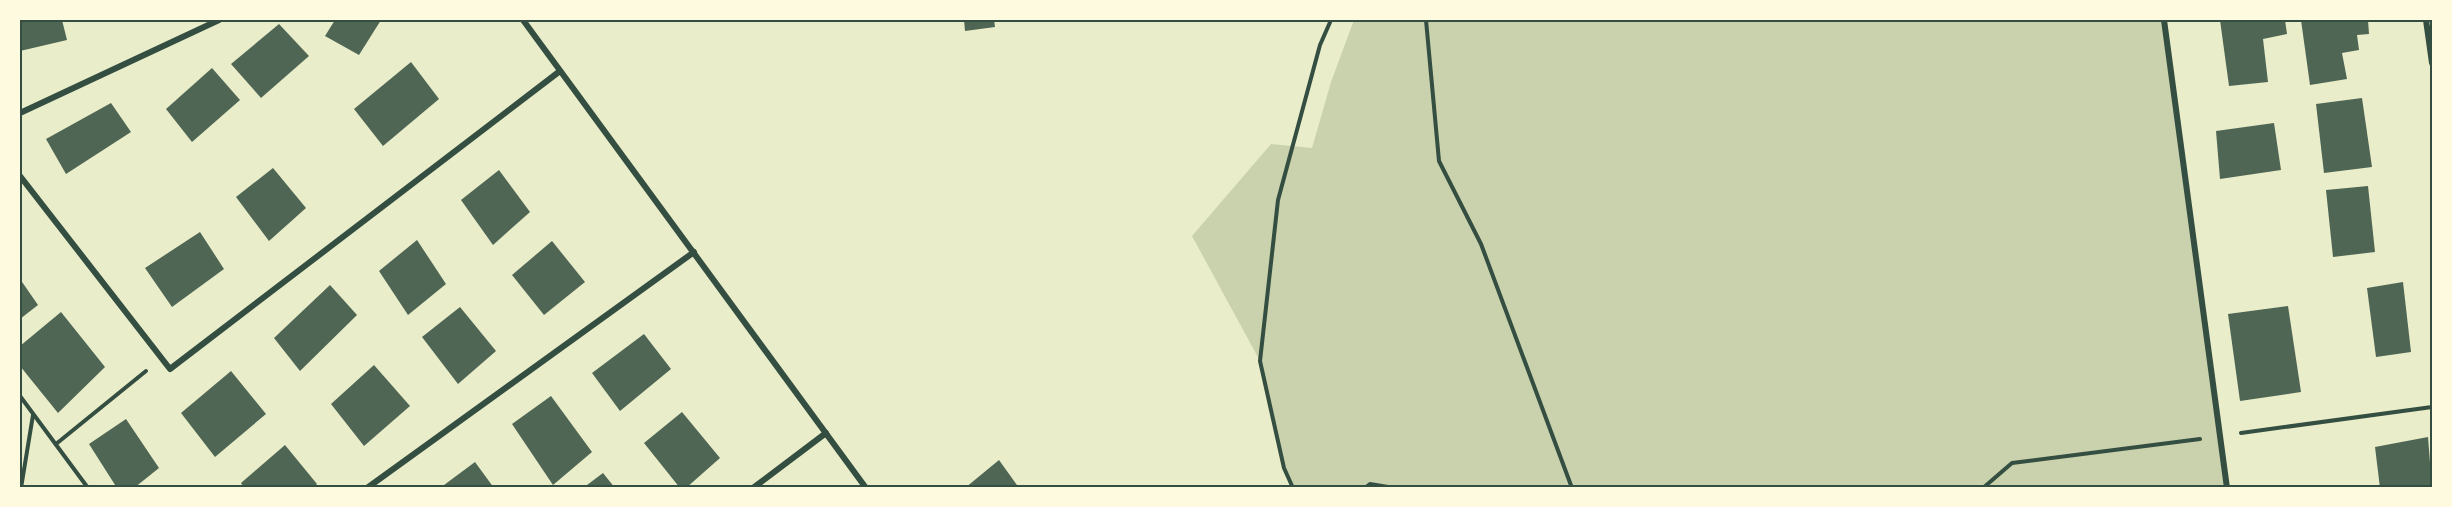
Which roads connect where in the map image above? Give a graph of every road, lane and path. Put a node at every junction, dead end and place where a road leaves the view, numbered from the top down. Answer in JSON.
{"nodes":[{"id":1,"x":219,"y":20,"type":"edge"},
{"id":2,"x":523,"y":20,"type":"edge"},
{"id":3,"x":1330,"y":20,"type":"edge"},
{"id":4,"x":1426,"y":20,"type":"edge"},
{"id":5,"x":2164,"y":20,"type":"edge"},
{"id":6,"x":2426,"y":20,"type":"edge"},
{"id":7,"x":2433,"y":63,"type":"edge"},
{"id":8,"x":560,"y":71,"type":"junction"},
{"id":9,"x":20,"y":113,"type":"edge"},
{"id":10,"x":20,"y":176,"type":"edge"},
{"id":11,"x":694,"y":252,"type":"junction"},
{"id":12,"x":162,"y":358,"type":"junction"},
{"id":13,"x":20,"y":396,"type":"edge"},
{"id":14,"x":2433,"y":407,"type":"edge"},
{"id":15,"x":33,"y":415,"type":"junction"},
{"id":16,"x":826,"y":433,"type":"junction"},
{"id":17,"x":2220,"y":436,"type":"junction"},
{"id":18,"x":56,"y":444,"type":"junction"},
{"id":19,"x":21,"y":488,"type":"edge"},
{"id":20,"x":88,"y":488,"type":"edge"},
{"id":21,"x":367,"y":488,"type":"edge"},
{"id":22,"x":753,"y":488,"type":"edge"},
{"id":23,"x":866,"y":488,"type":"edge"},
{"id":24,"x":1293,"y":488,"type":"edge"},
{"id":25,"x":1365,"y":488,"type":"edge"},
{"id":26,"x":1394,"y":488,"type":"edge"},
{"id":27,"x":1572,"y":488,"type":"edge"},
{"id":28,"x":1983,"y":488,"type":"edge"},
{"id":29,"x":2227,"y":488,"type":"edge"}],
"edges":[{"from":1,"to":9,"type":"street"},
{"from":2,"to":8,"type":"street"},
{"from":3,"to":24,"type":"path"},
{"from":4,"to":27,"type":"path"},
{"from":5,"to":17,"type":"street"},
{"from":6,"to":7,"type":"street"},
{"from":8,"to":11,"type":"street"},
{"from":8,"to":12,"type":"street"},
{"from":10,"to":12,"type":"street"},
{"from":11,"to":16,"type":"street"},
{"from":11,"to":21,"type":"street"},
{"from":12,"to":18,"type":"path"},
{"from":13,"to":15,"type":"path"},
{"from":14,"to":17,"type":"path"},
{"from":15,"to":18,"type":"path"},
{"from":15,"to":19,"type":"path"},
{"from":16,"to":22,"type":"street"},
{"from":16,"to":23,"type":"street"},
{"from":17,"to":28,"type":"path"},
{"from":17,"to":29,"type":"street"},
{"from":18,"to":20,"type":"path"},
{"from":25,"to":26,"type":"path"}]}
